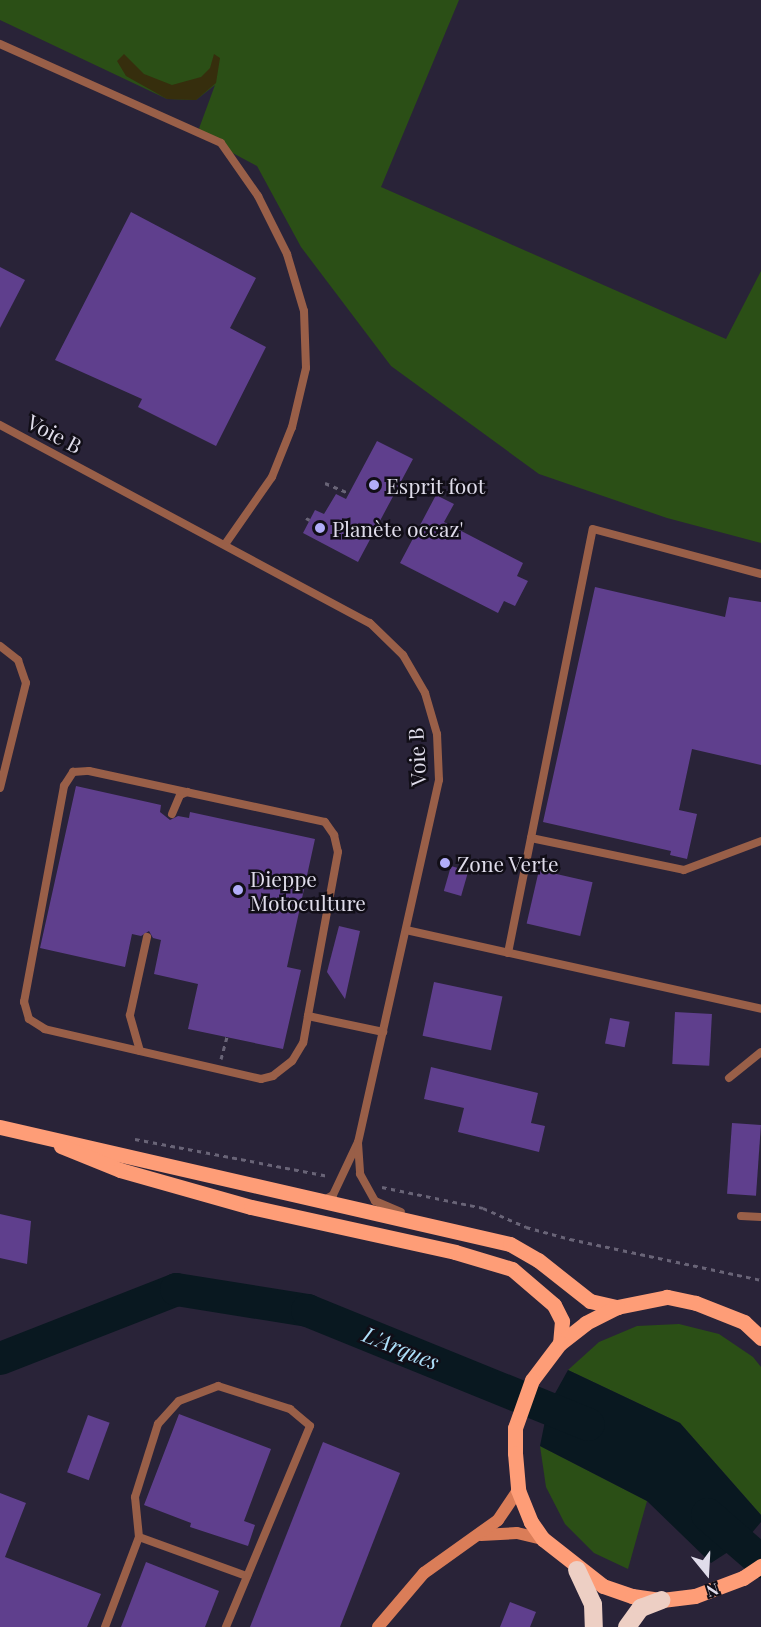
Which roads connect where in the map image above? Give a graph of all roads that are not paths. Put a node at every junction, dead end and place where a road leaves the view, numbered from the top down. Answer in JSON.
{"nodes":[{"id":1,"x":0,"y":44,"type":"edge"},
{"id":2,"x":0,"y":425,"type":"edge"},
{"id":3,"x":226,"y":543,"type":"junction"},
{"id":4,"x":761,"y":574,"type":"edge"},
{"id":5,"x":0,"y":646,"type":"edge"},
{"id":6,"x":0,"y":788,"type":"edge"},
{"id":7,"x":189,"y":792,"type":"junction"},
{"id":8,"x":172,"y":814,"type":"dead end"},
{"id":9,"x":531,"y":838,"type":"junction"},
{"id":10,"x":761,"y":841,"type":"edge"},
{"id":11,"x":406,"y":930,"type":"junction"},
{"id":12,"x":147,"y":937,"type":"dead end"},
{"id":13,"x":508,"y":953,"type":"junction"},
{"id":14,"x":761,"y":1009,"type":"edge"},
{"id":15,"x":308,"y":1016,"type":"junction"},
{"id":16,"x":383,"y":1032,"type":"junction"},
{"id":17,"x":140,"y":1051,"type":"junction"},
{"id":18,"x":761,"y":1052,"type":"edge"},
{"id":19,"x":729,"y":1078,"type":"dead end"},
{"id":20,"x":0,"y":1127,"type":"edge"},
{"id":21,"x":44,"y":1138,"type":"junction"},
{"id":22,"x":358,"y":1142,"type":"junction"},
{"id":23,"x":320,"y":1203,"type":"junction"},
{"id":24,"x":741,"y":1216,"type":"dead end"},
{"id":25,"x":761,"y":1217,"type":"edge"},
{"id":26,"x":510,"y":1244,"type":"junction"},
{"id":27,"x":617,"y":1306,"type":"junction"},
{"id":28,"x":761,"y":1338,"type":"edge"},
{"id":29,"x":560,"y":1343,"type":"junction"},
{"id":30,"x":518,"y":1490,"type":"junction"},
{"id":31,"x":479,"y":1535,"type":"junction"},
{"id":32,"x":139,"y":1537,"type":"junction"},
{"id":33,"x":543,"y":1539,"type":"junction"},
{"id":34,"x":761,"y":1566,"type":"edge"},
{"id":35,"x":577,"y":1570,"type":"junction"},
{"id":36,"x":247,"y":1576,"type":"junction"},
{"id":37,"x":662,"y":1600,"type":"junction"},
{"id":38,"x":105,"y":1627,"type":"edge"},
{"id":39,"x":226,"y":1627,"type":"edge"},
{"id":40,"x":378,"y":1627,"type":"edge"},
{"id":41,"x":594,"y":1627,"type":"edge"},
{"id":42,"x":627,"y":1627,"type":"edge"}],
"edges":[{"from":1,"to":3,"type":"lane"},
{"from":2,"to":3,"type":"lane","name":"Voie B"},
{"from":3,"to":11,"type":"lane","name":"Voie B"},
{"from":4,"to":9,"type":"lane"},
{"from":5,"to":6,"type":"lane"},
{"from":7,"to":8,"type":"lane"},
{"from":7,"to":15,"type":"lane"},
{"from":7,"to":17,"type":"lane"},
{"from":9,"to":10,"type":"lane"},
{"from":9,"to":13,"type":"lane"},
{"from":11,"to":13,"type":"lane"},
{"from":11,"to":16,"type":"lane","name":"Voie B"},
{"from":12,"to":17,"type":"lane"},
{"from":13,"to":14,"type":"lane"},
{"from":15,"to":16,"type":"lane"},
{"from":15,"to":17,"type":"lane"},
{"from":16,"to":22,"type":"lane","name":"Voie B"},
{"from":18,"to":19,"type":"lane"},
{"from":20,"to":21,"type":"main road"},
{"from":21,"to":23,"type":"main road"},
{"from":21,"to":29,"type":"main road"},
{"from":22,"to":23,"type":"lane","name":"Voie B"},
{"from":22,"to":26,"type":"lane","name":"Voie B"},
{"from":23,"to":26,"type":"main road"},
{"from":24,"to":25,"type":"lane"},
{"from":26,"to":27,"type":"main road"},
{"from":27,"to":28,"type":"main road"},
{"from":27,"to":29,"type":"main road"},
{"from":29,"to":30,"type":"main road"},
{"from":30,"to":31,"type":"main road"},
{"from":30,"to":33,"type":"main road"},
{"from":31,"to":33,"type":"main road"},
{"from":31,"to":40,"type":"main road"},
{"from":32,"to":36,"type":"lane"},
{"from":32,"to":36,"type":"lane"},
{"from":32,"to":38,"type":"lane"},
{"from":33,"to":35,"type":"main road"},
{"from":34,"to":37,"type":"main road"},
{"from":35,"to":37,"type":"main road"},
{"from":35,"to":41,"type":"highway"},
{"from":36,"to":39,"type":"lane"},
{"from":37,"to":42,"type":"highway"}]}
